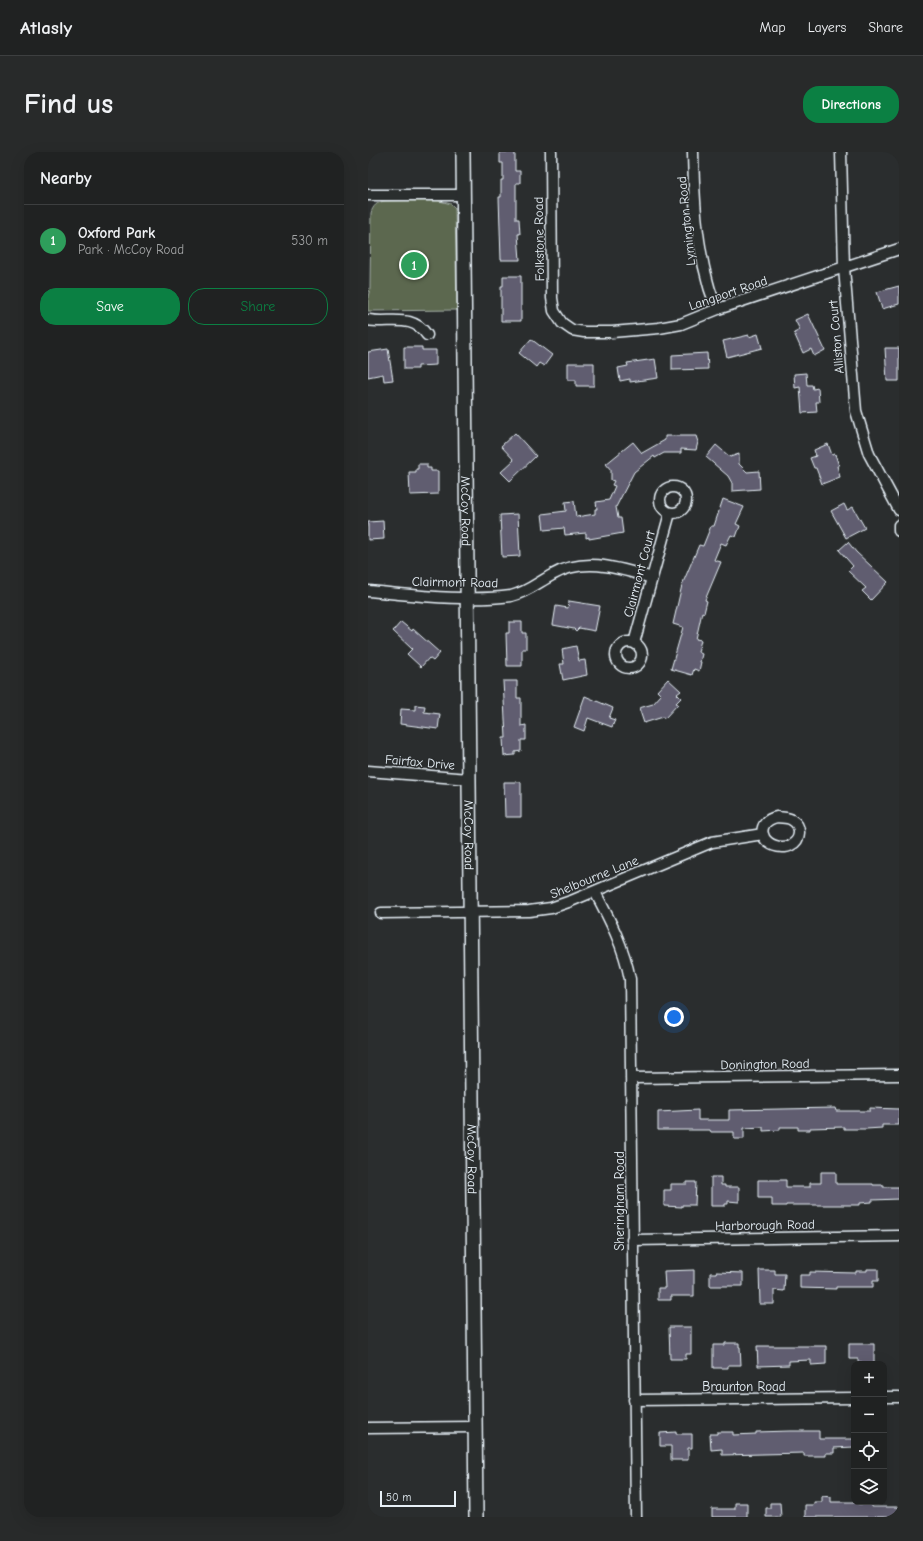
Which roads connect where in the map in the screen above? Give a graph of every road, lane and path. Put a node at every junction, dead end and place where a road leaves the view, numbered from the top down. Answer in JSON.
{"nodes":[{"id":1,"x":463,"y":152,"type":"edge"},
{"id":2,"x":551,"y":152,"type":"edge"},
{"id":3,"x":693,"y":152,"type":"edge"},
{"id":4,"x":842,"y":152,"type":"edge"},
{"id":5,"x":368,"y":195,"type":"edge"},
{"id":6,"x":463,"y":195,"type":"junction"},
{"id":7,"x":899,"y":249,"type":"edge"},
{"id":8,"x":844,"y":268,"type":"junction"},
{"id":9,"x":718,"y":309,"type":"junction"},
{"id":10,"x":368,"y":320,"type":"edge"},
{"id":11,"x":562,"y":323,"type":"joint"},
{"id":12,"x":427,"y":335,"type":"dead end"},
{"id":13,"x":899,"y":510,"type":"edge"},
{"id":14,"x":670,"y":513,"type":"dead end"},
{"id":15,"x":899,"y":525,"type":"edge"},
{"id":16,"x":899,"y":532,"type":"edge"},
{"id":17,"x":652,"y":578,"type":"junction"},
{"id":18,"x":368,"y":591,"type":"edge"},
{"id":19,"x":467,"y":598,"type":"junction"},
{"id":20,"x":634,"y":643,"type":"dead end"},
{"id":21,"x":368,"y":771,"type":"edge"},
{"id":22,"x":469,"y":779,"type":"junction"},
{"id":23,"x":763,"y":834,"type":"dead end"},
{"id":24,"x":595,"y":892,"type":"junction"},
{"id":25,"x":471,"y":912,"type":"junction"},
{"id":26,"x":381,"y":913,"type":"dead end"},
{"id":27,"x":899,"y":1075,"type":"edge"},
{"id":28,"x":631,"y":1078,"type":"junction"},
{"id":29,"x":899,"y":1236,"type":"edge"},
{"id":30,"x":632,"y":1240,"type":"junction"},
{"id":31,"x":899,"y":1397,"type":"edge"},
{"id":32,"x":851,"y":1398,"type":"edge"},
{"id":33,"x":887,"y":1398,"type":"edge"},
{"id":34,"x":634,"y":1400,"type":"junction"},
{"id":35,"x":476,"y":1427,"type":"junction"},
{"id":36,"x":368,"y":1428,"type":"edge"},
{"id":37,"x":476,"y":1517,"type":"edge"},
{"id":38,"x":636,"y":1517,"type":"edge"}],
"edges":[{"from":1,"to":6,"type":"main road","name":"McCoy Road"},
{"from":2,"to":11,"type":"street","name":"Folkstone Road"},
{"from":3,"to":9,"type":"street","name":"Lymington Road"},
{"from":4,"to":8,"type":"street","name":"Alliston Court"},
{"from":5,"to":6,"type":"street"},
{"from":6,"to":19,"type":"main road","name":"McCoy Road"},
{"from":7,"to":8,"type":"street","name":"Langport Road"},
{"from":8,"to":9,"type":"street","name":"Langport Road"},
{"from":8,"to":13,"type":"street","name":"Alliston Court"},
{"from":9,"to":11,"type":"street","name":"Langport Road"},
{"from":10,"to":12,"type":"street"},
{"from":14,"to":17,"type":"street","name":"Clairmont Court"},
{"from":15,"to":16,"type":"street"},
{"from":17,"to":19,"type":"street","name":"Clairmont Road"},
{"from":17,"to":20,"type":"street","name":"Clairmont Court"},
{"from":18,"to":19,"type":"street","name":"Clairmont Road"},
{"from":19,"to":22,"type":"main road","name":"McCoy Road"},
{"from":21,"to":22,"type":"street","name":"Fairfax Drive"},
{"from":22,"to":25,"type":"main road","name":"McCoy Road"},
{"from":23,"to":24,"type":"street","name":"Shelbourne Lane"},
{"from":24,"to":25,"type":"street","name":"Shelbourne Lane"},
{"from":24,"to":28,"type":"street","name":"Sheringham Road"},
{"from":25,"to":26,"type":"street","name":"Shelbourne Lane"},
{"from":25,"to":35,"type":"main road","name":"McCoy Road"},
{"from":27,"to":28,"type":"street","name":"Donington Road"},
{"from":28,"to":30,"type":"street","name":"Sheringham Road"},
{"from":29,"to":30,"type":"street","name":"Harborough Road"},
{"from":30,"to":34,"type":"street","name":"Sheringham Road"},
{"from":31,"to":33,"type":"street"},
{"from":32,"to":34,"type":"street","name":"Braunton Road"},
{"from":34,"to":38,"type":"street","name":"Sheringham Road"},
{"from":35,"to":36,"type":"street"},
{"from":35,"to":37,"type":"main road","name":"McCoy Road"}]}
